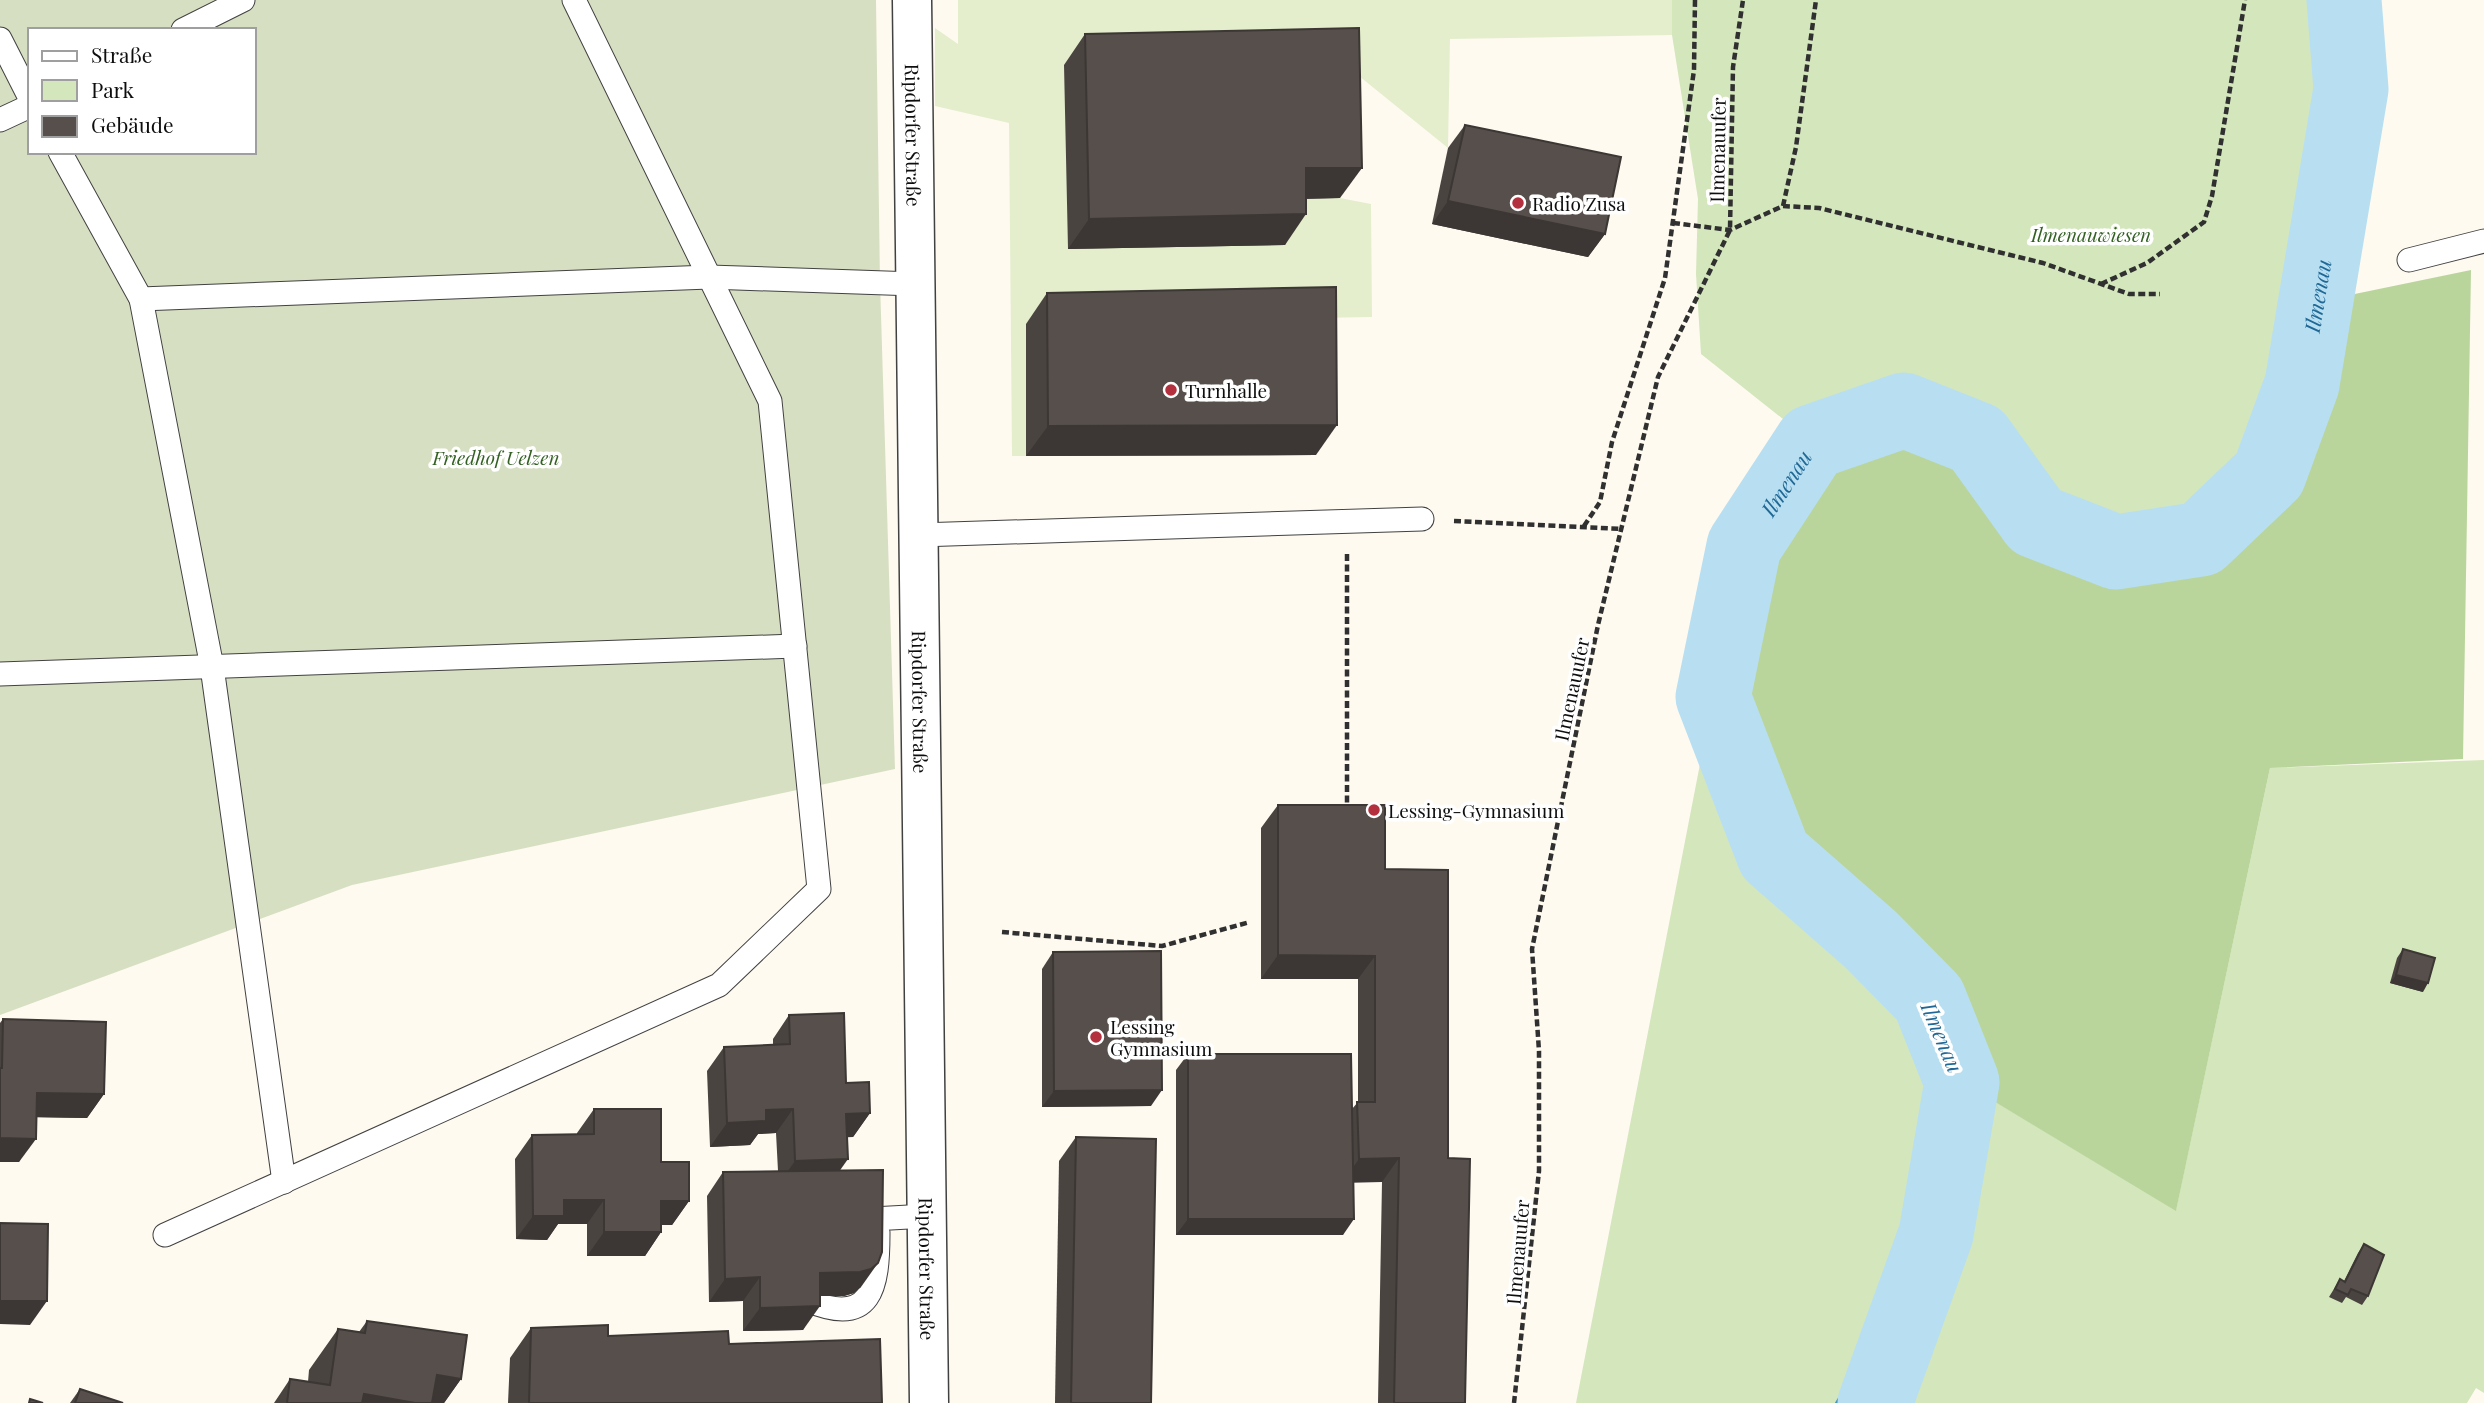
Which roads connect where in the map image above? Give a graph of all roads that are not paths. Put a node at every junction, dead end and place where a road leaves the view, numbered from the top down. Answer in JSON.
{"nodes":[{"id":1,"x":243,"y":0,"type":"edge"},
{"id":2,"x":574,"y":0,"type":"edge"},
{"id":3,"x":912,"y":0,"type":"edge"},
{"id":4,"x":187,"y":28,"type":"edge"},
{"id":5,"x":0,"y":39,"type":"edge"},
{"id":6,"x":28,"y":94,"type":"edge"},
{"id":7,"x":28,"y":107,"type":"edge"},
{"id":8,"x":0,"y":120,"type":"edge"},
{"id":9,"x":61,"y":154,"type":"edge"},
{"id":10,"x":2484,"y":241,"type":"edge"},
{"id":11,"x":2409,"y":260,"type":"dead end"},
{"id":12,"x":709,"y":278,"type":"junction"},
{"id":13,"x":915,"y":284,"type":"junction"},
{"id":14,"x":141,"y":299,"type":"junction"},
{"id":15,"x":1422,"y":519,"type":"road end"},
{"id":16,"x":919,"y":535,"type":"junction"},
{"id":17,"x":795,"y":646,"type":"junction"},
{"id":18,"x":212,"y":667,"type":"junction"},
{"id":19,"x":0,"y":674,"type":"edge"},
{"id":20,"x":284,"y":1182,"type":"junction"},
{"id":21,"x":927,"y":1216,"type":"junction"},
{"id":22,"x":878,"y":1218,"type":"junction"},
{"id":23,"x":165,"y":1236,"type":"dead end"},
{"id":24,"x":840,"y":1238,"type":"edge"},
{"id":25,"x":807,"y":1300,"type":"edge"},
{"id":26,"x":929,"y":1403,"type":"edge"}],
"edges":[{"from":1,"to":4,"type":"lane"},
{"from":2,"to":12,"type":"lane"},
{"from":3,"to":13,"type":"street","name":"Ripdorfer Straße"},
{"from":5,"to":6,"type":"lane"},
{"from":7,"to":8,"type":"lane"},
{"from":9,"to":14,"type":"lane"},
{"from":10,"to":11,"type":"lane"},
{"from":12,"to":13,"type":"lane"},
{"from":12,"to":14,"type":"lane"},
{"from":12,"to":17,"type":"lane"},
{"from":13,"to":16,"type":"street","name":"Ripdorfer Straße"},
{"from":14,"to":18,"type":"lane"},
{"from":15,"to":16,"type":"lane"},
{"from":16,"to":21,"type":"street","name":"Ripdorfer Straße"},
{"from":17,"to":18,"type":"lane"},
{"from":17,"to":20,"type":"lane"},
{"from":18,"to":19,"type":"lane"},
{"from":18,"to":20,"type":"lane"},
{"from":20,"to":23,"type":"lane"},
{"from":21,"to":22,"type":"lane"},
{"from":21,"to":26,"type":"street","name":"Ripdorfer Straße"},
{"from":22,"to":24,"type":"lane"},
{"from":22,"to":25,"type":"lane"}]}
